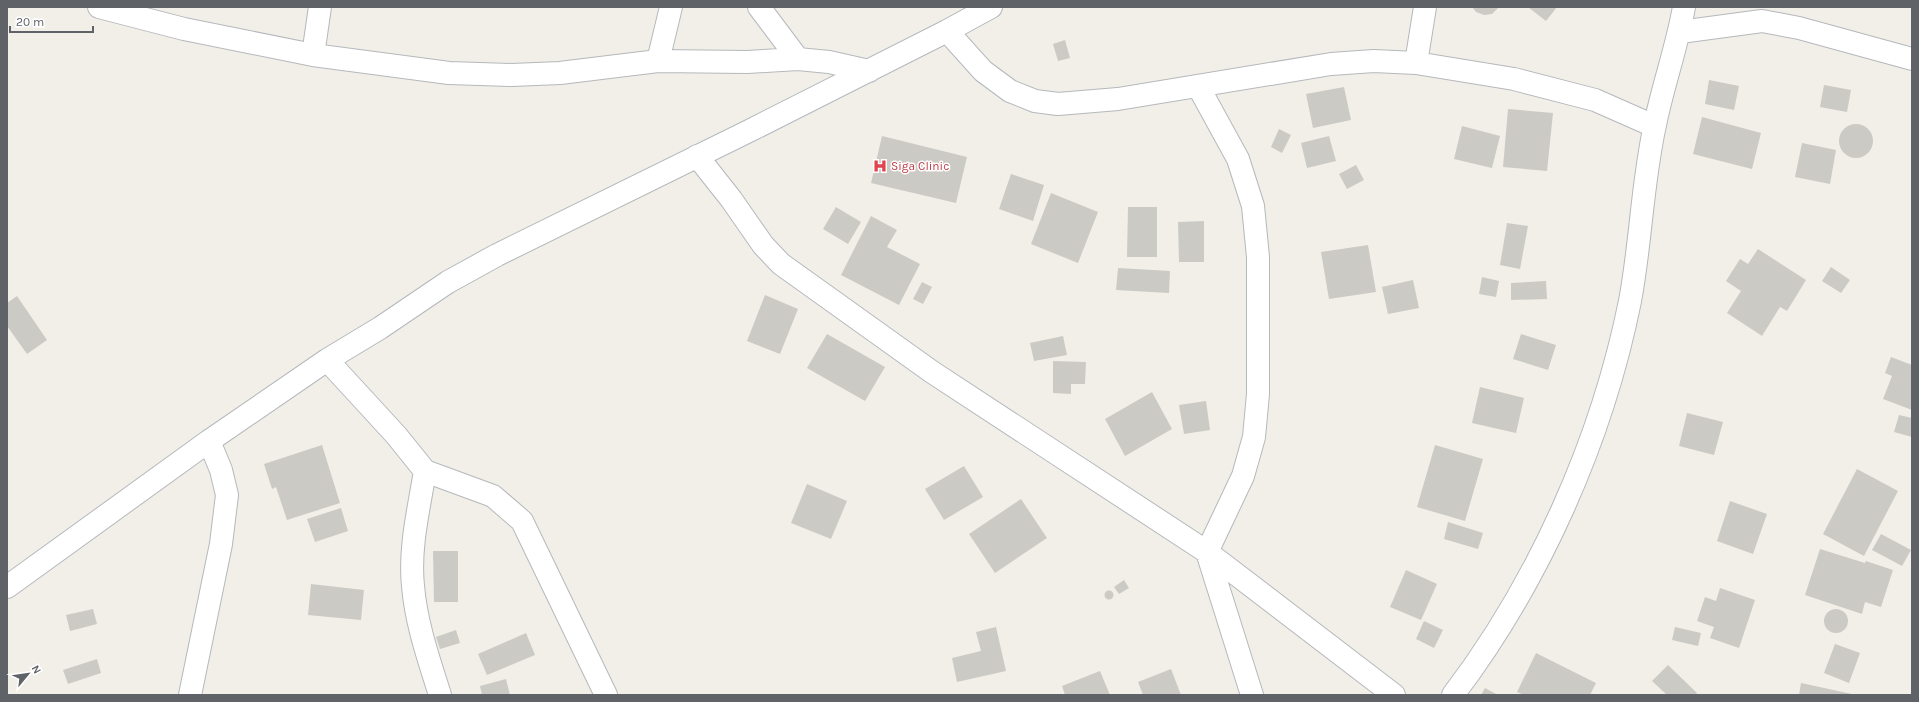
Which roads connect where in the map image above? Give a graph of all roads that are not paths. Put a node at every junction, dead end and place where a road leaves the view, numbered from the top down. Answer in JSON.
{"nodes":[{"id":1,"x":99,"y":7,"type":"edge"},
{"id":2,"x":320,"y":7,"type":"edge"},
{"id":3,"x":671,"y":7,"type":"edge"},
{"id":4,"x":759,"y":7,"type":"edge"},
{"id":5,"x":991,"y":7,"type":"edge"},
{"id":6,"x":1425,"y":7,"type":"edge"},
{"id":7,"x":1684,"y":7,"type":"edge"},
{"id":8,"x":1758,"y":14,"type":"edge"},
{"id":9,"x":947,"y":31,"type":"junction"},
{"id":10,"x":1680,"y":32,"type":"junction"},
{"id":11,"x":313,"y":55,"type":"junction"},
{"id":12,"x":798,"y":59,"type":"junction"},
{"id":13,"x":1912,"y":59,"type":"edge"},
{"id":14,"x":658,"y":61,"type":"junction"},
{"id":15,"x":1416,"y":63,"type":"junction"},
{"id":16,"x":869,"y":71,"type":"junction"},
{"id":17,"x":1198,"y":86,"type":"junction"},
{"id":18,"x":1654,"y":126,"type":"junction"},
{"id":19,"x":697,"y":156,"type":"junction"},
{"id":20,"x":327,"y":360,"type":"junction"},
{"id":21,"x":209,"y":441,"type":"junction"},
{"id":22,"x":425,"y":471,"type":"junction"},
{"id":23,"x":1207,"y":552,"type":"junction"},
{"id":24,"x":7,"y":587,"type":"edge"},
{"id":25,"x":190,"y":695,"type":"edge"},
{"id":26,"x":440,"y":695,"type":"edge"},
{"id":27,"x":606,"y":695,"type":"edge"},
{"id":28,"x":1252,"y":695,"type":"edge"},
{"id":29,"x":1394,"y":695,"type":"edge"},
{"id":30,"x":1453,"y":695,"type":"edge"}],
"edges":[{"from":1,"to":11,"type":"street"},
{"from":2,"to":11,"type":"street"},
{"from":3,"to":14,"type":"street"},
{"from":4,"to":12,"type":"street"},
{"from":5,"to":9,"type":"street"},
{"from":6,"to":15,"type":"street"},
{"from":7,"to":10,"type":"street"},
{"from":8,"to":10,"type":"street"},
{"from":8,"to":13,"type":"street"},
{"from":9,"to":16,"type":"street"},
{"from":9,"to":17,"type":"street"},
{"from":10,"to":18,"type":"street"},
{"from":11,"to":14,"type":"street"},
{"from":12,"to":14,"type":"street"},
{"from":12,"to":16,"type":"street"},
{"from":15,"to":17,"type":"street"},
{"from":15,"to":18,"type":"street"},
{"from":16,"to":19,"type":"street"},
{"from":17,"to":23,"type":"street"},
{"from":18,"to":30,"type":"street"},
{"from":19,"to":20,"type":"street"},
{"from":19,"to":23,"type":"street"},
{"from":20,"to":21,"type":"street"},
{"from":20,"to":22,"type":"street"},
{"from":21,"to":24,"type":"street"},
{"from":21,"to":25,"type":"street"},
{"from":22,"to":26,"type":"street"},
{"from":22,"to":27,"type":"street"},
{"from":23,"to":28,"type":"street"},
{"from":23,"to":29,"type":"street"}]}
